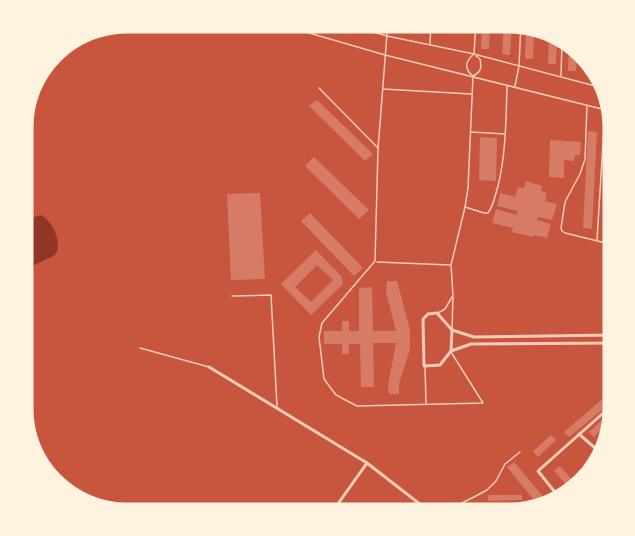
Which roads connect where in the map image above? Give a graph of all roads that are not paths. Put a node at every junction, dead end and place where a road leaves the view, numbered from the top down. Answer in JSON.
{"nodes":[{"id":1,"x":307,"y":32,"type":"edge"},
{"id":2,"x":375,"y":32,"type":"edge"},
{"id":3,"x":387,"y":32,"type":"edge"},
{"id":4,"x":431,"y":32,"type":"edge"},
{"id":5,"x":475,"y":32,"type":"edge"},
{"id":6,"x":521,"y":33,"type":"edge"},
{"id":7,"x":387,"y":36,"type":"junction"},
{"id":8,"x":430,"y":45,"type":"junction"},
{"id":9,"x":562,"y":48,"type":"edge"},
{"id":10,"x":474,"y":54,"type":"junction"},
{"id":11,"x":385,"y":55,"type":"junction"},
{"id":12,"x":519,"y":66,"type":"junction"},
{"id":13,"x":473,"y":76,"type":"junction"},
{"id":14,"x":560,"y":77,"type":"junction"},
{"id":15,"x":507,"y":85,"type":"junction"},
{"id":16,"x":594,"y":86,"type":"edge"},
{"id":17,"x":515,"y":87,"type":"junction"},
{"id":18,"x":319,"y":88,"type":"dead end"},
{"id":19,"x":383,"y":89,"type":"junction"},
{"id":20,"x":472,"y":94,"type":"junction"},
{"id":21,"x":587,"y":105,"type":"junction"},
{"id":22,"x":602,"y":109,"type":"edge"},
{"id":23,"x":470,"y":132,"type":"junction"},
{"id":24,"x":506,"y":134,"type":"junction"},
{"id":25,"x":603,"y":142,"type":"edge"},
{"id":26,"x":378,"y":149,"type":"junction"},
{"id":27,"x":465,"y":207,"type":"junction"},
{"id":28,"x":597,"y":241,"type":"junction"},
{"id":29,"x":603,"y":243,"type":"edge"},
{"id":30,"x":375,"y":261,"type":"junction"},
{"id":31,"x":451,"y":265,"type":"junction"},
{"id":32,"x":232,"y":296,"type":"dead end"},
{"id":33,"x":453,"y":296,"type":"junction"},
{"id":34,"x":437,"y":313,"type":"junction"},
{"id":35,"x":452,"y":330,"type":"junction"},
{"id":36,"x":604,"y":335,"type":"edge"},
{"id":37,"x":604,"y":343,"type":"edge"},
{"id":38,"x":140,"y":348,"type":"dead end"},
{"id":39,"x":451,"y":351,"type":"junction"},
{"id":40,"x":424,"y":366,"type":"junction"},
{"id":41,"x":209,"y":367,"type":"joint"},
{"id":42,"x":427,"y":405,"type":"junction"},
{"id":43,"x":277,"y":408,"type":"junction"},
{"id":44,"x":604,"y":412,"type":"edge"},
{"id":45,"x":579,"y":434,"type":"junction"},
{"id":46,"x":595,"y":448,"type":"edge"},
{"id":47,"x":520,"y":452,"type":"dead end"},
{"id":48,"x":367,"y":463,"type":"junction"},
{"id":49,"x":555,"y":492,"type":"edge"},
{"id":50,"x":338,"y":504,"type":"edge"},
{"id":51,"x":421,"y":504,"type":"edge"},
{"id":52,"x":459,"y":504,"type":"edge"}],
"edges":[{"from":1,"to":11,"type":"lane"},
{"from":2,"to":7,"type":"lane"},
{"from":3,"to":7,"type":"lane"},
{"from":4,"to":8,"type":"lane"},
{"from":5,"to":10,"type":"lane"},
{"from":6,"to":12,"type":"lane"},
{"from":7,"to":8,"type":"lane"},
{"from":7,"to":11,"type":"lane"},
{"from":8,"to":10,"type":"lane"},
{"from":9,"to":14,"type":"lane"},
{"from":10,"to":12,"type":"lane"},
{"from":10,"to":13,"type":"lane"},
{"from":10,"to":13,"type":"lane"},
{"from":11,"to":13,"type":"lane"},
{"from":11,"to":19,"type":"lane"},
{"from":12,"to":14,"type":"lane"},
{"from":12,"to":17,"type":"lane"},
{"from":13,"to":15,"type":"lane"},
{"from":13,"to":20,"type":"lane"},
{"from":14,"to":16,"type":"lane"},
{"from":15,"to":17,"type":"lane"},
{"from":15,"to":24,"type":"lane"},
{"from":17,"to":21,"type":"lane"},
{"from":18,"to":26,"type":"lane"},
{"from":19,"to":20,"type":"lane"},
{"from":19,"to":26,"type":"lane"},
{"from":20,"to":23,"type":"lane"},
{"from":21,"to":22,"type":"lane"},
{"from":21,"to":28,"type":"lane"},
{"from":23,"to":24,"type":"lane"},
{"from":23,"to":27,"type":"lane"},
{"from":24,"to":27,"type":"lane"},
{"from":25,"to":28,"type":"lane"},
{"from":26,"to":30,"type":"lane"},
{"from":27,"to":31,"type":"lane"},
{"from":28,"to":29,"type":"lane"},
{"from":30,"to":31,"type":"lane"},
{"from":30,"to":42,"type":"lane"},
{"from":31,"to":33,"type":"lane"},
{"from":32,"to":43,"type":"lane"},
{"from":33,"to":34,"type":"lane"},
{"from":33,"to":35,"type":"lane"},
{"from":34,"to":35,"type":"street"},
{"from":34,"to":40,"type":"street"},
{"from":35,"to":36,"type":"street"},
{"from":35,"to":39,"type":"street"},
{"from":37,"to":39,"type":"street"},
{"from":38,"to":41,"type":"lane"},
{"from":39,"to":40,"type":"street"},
{"from":39,"to":42,"type":"lane"},
{"from":40,"to":42,"type":"lane"},
{"from":41,"to":43,"type":"street"},
{"from":43,"to":48,"type":"street"},
{"from":44,"to":45,"type":"street"},
{"from":45,"to":46,"type":"street"},
{"from":45,"to":49,"type":"street"},
{"from":47,"to":52,"type":"lane"},
{"from":48,"to":50,"type":"street"},
{"from":48,"to":51,"type":"street"}]}
